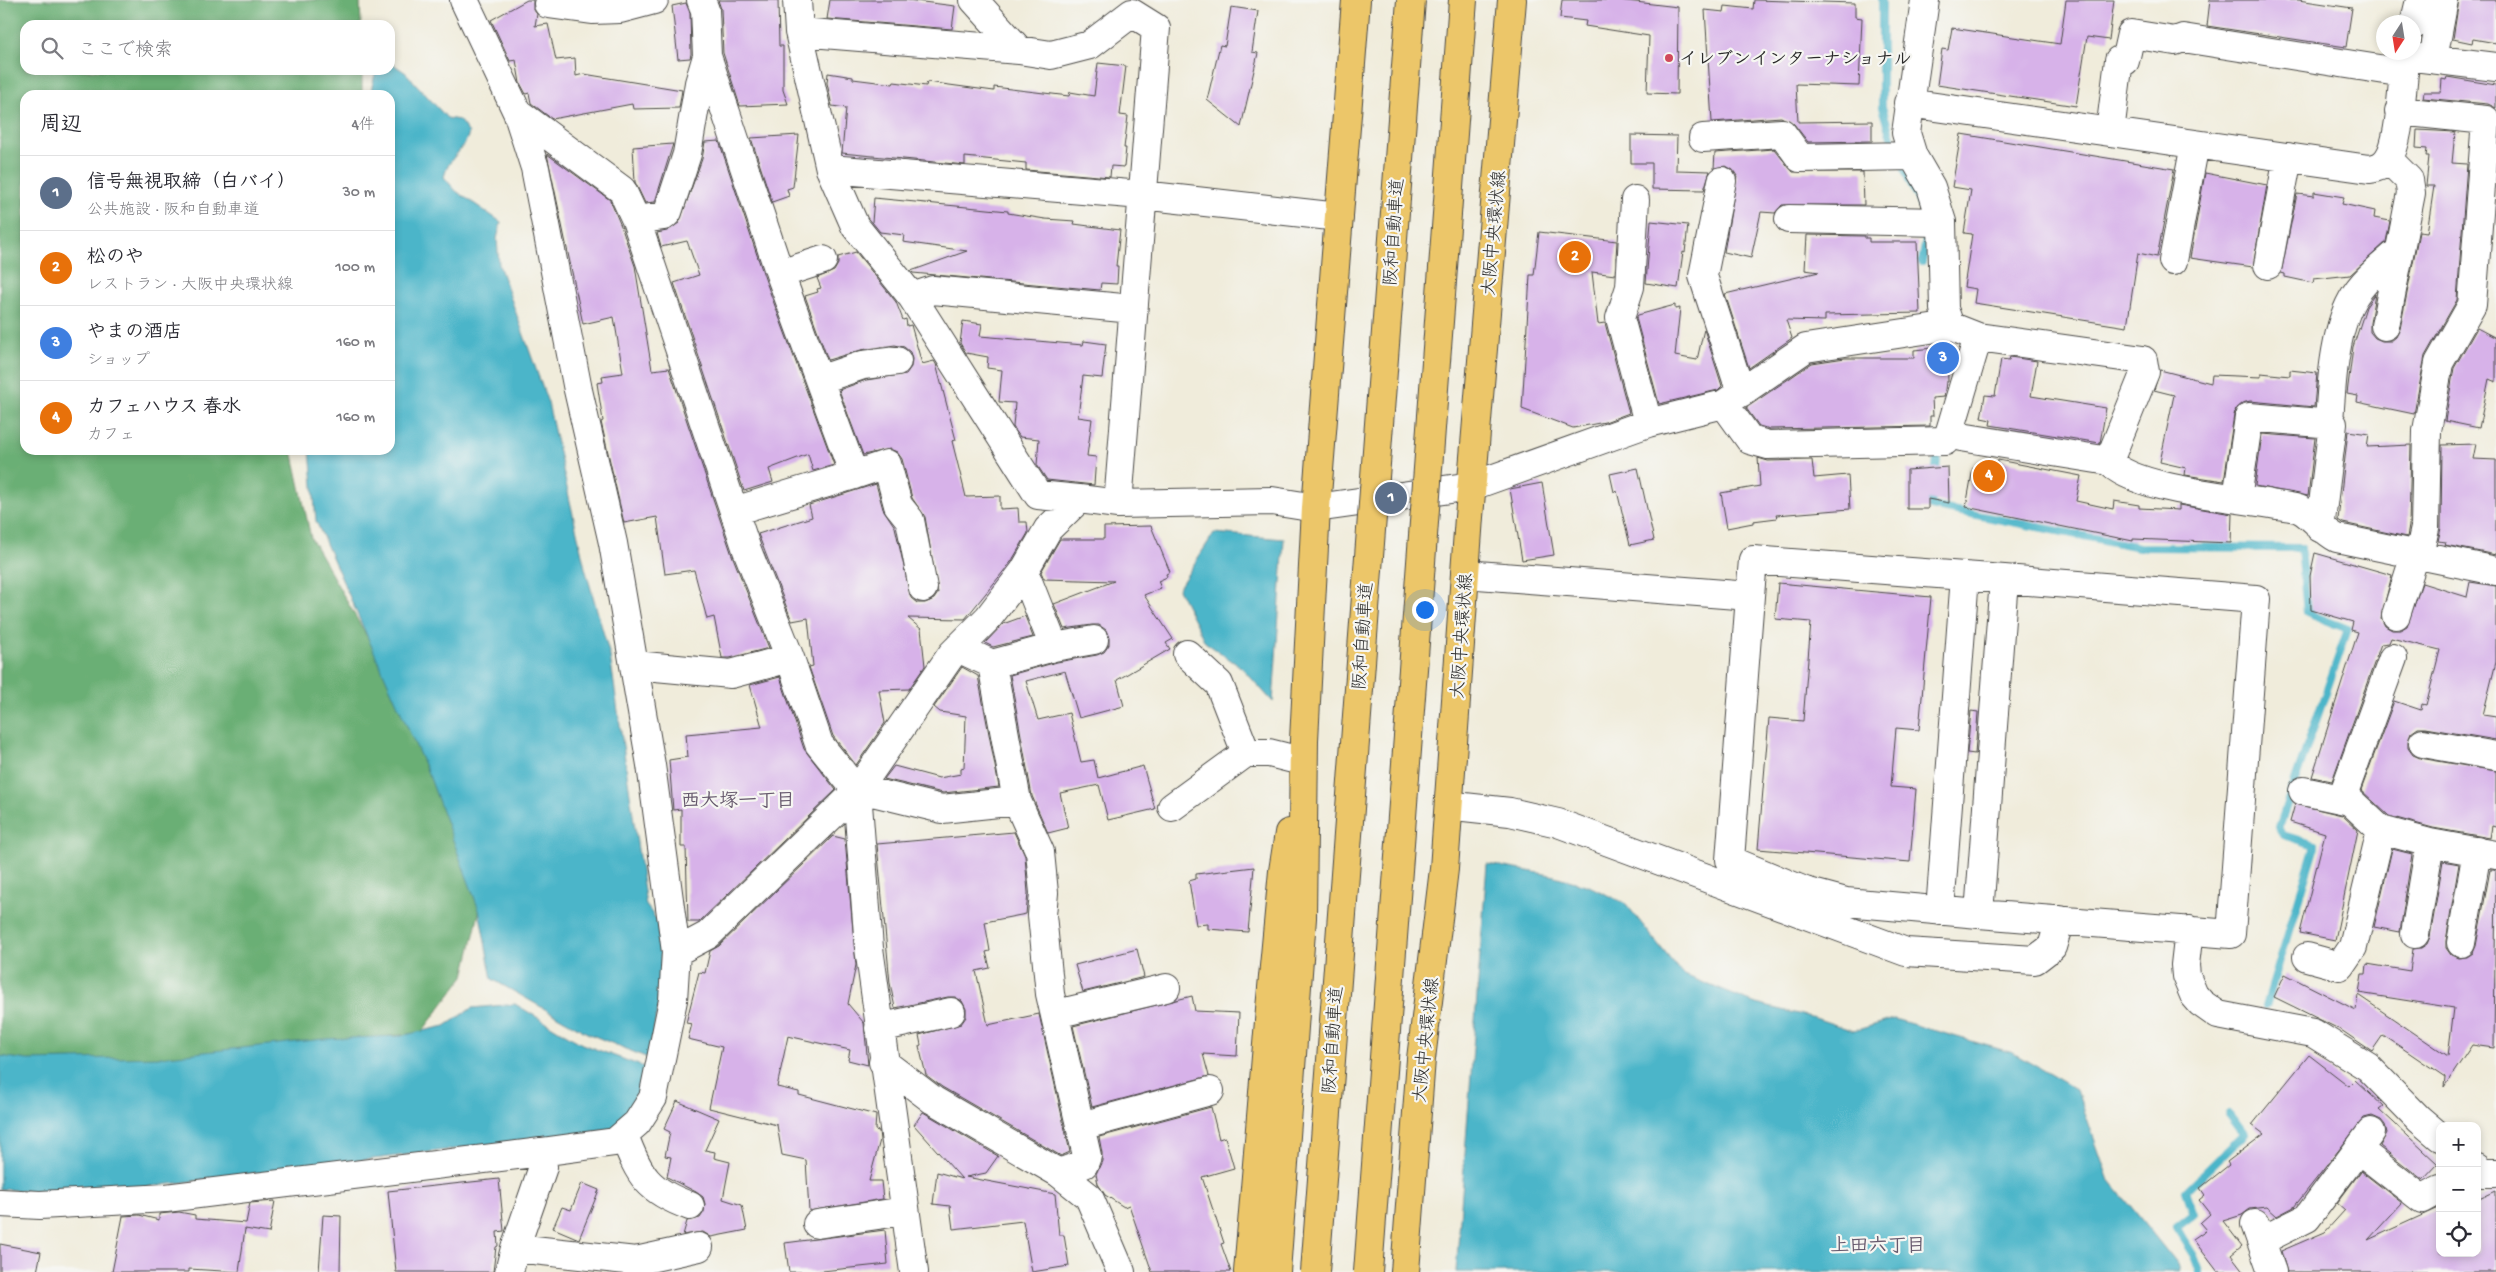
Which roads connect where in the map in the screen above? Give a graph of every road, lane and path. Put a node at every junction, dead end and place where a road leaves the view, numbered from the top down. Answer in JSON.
{"nodes":[{"id":1,"x":464,"y":0,"type":"edge"},
{"id":2,"x":654,"y":0,"type":"edge"},
{"id":3,"x":701,"y":0,"type":"edge"},
{"id":4,"x":797,"y":0,"type":"edge"},
{"id":5,"x":974,"y":0,"type":"edge"},
{"id":6,"x":1356,"y":0,"type":"edge"},
{"id":7,"x":1411,"y":0,"type":"edge"},
{"id":8,"x":1463,"y":0,"type":"edge"},
{"id":9,"x":1512,"y":0,"type":"edge"},
{"id":10,"x":1924,"y":0,"type":"edge"},
{"id":11,"x":2420,"y":0,"type":"edge"},
{"id":12,"x":2444,"y":0,"type":"edge"},
{"id":13,"x":548,"y":4,"type":"dead end"},
{"id":14,"x":2416,"y":15,"type":"edge"},
{"id":15,"x":799,"y":32,"type":"junction"},
{"id":16,"x":1019,"y":50,"type":"junction"},
{"id":17,"x":707,"y":56,"type":"junction"},
{"id":18,"x":2376,"y":57,"type":"edge"},
{"id":19,"x":2421,"y":59,"type":"edge"},
{"id":20,"x":2433,"y":59,"type":"junction"},
{"id":21,"x":2405,"y":60,"type":"edge"},
{"id":22,"x":2496,"y":67,"type":"edge"},
{"id":23,"x":1908,"y":103,"type":"junction"},
{"id":24,"x":2398,"y":111,"type":"junction"},
{"id":25,"x":517,"y":112,"type":"junction"},
{"id":26,"x":2110,"y":132,"type":"junction"},
{"id":27,"x":1703,"y":138,"type":"dead end"},
{"id":28,"x":2195,"y":144,"type":"junction"},
{"id":29,"x":1913,"y":156,"type":"junction"},
{"id":30,"x":2288,"y":157,"type":"junction"},
{"id":31,"x":2388,"y":159,"type":"junction"},
{"id":32,"x":830,"y":169,"type":"junction"},
{"id":33,"x":1722,"y":181,"type":"dead end"},
{"id":34,"x":1142,"y":195,"type":"junction"},
{"id":35,"x":1635,"y":200,"type":"dead end"},
{"id":36,"x":1339,"y":217,"type":"junction"},
{"id":37,"x":1789,"y":219,"type":"dead end"},
{"id":38,"x":636,"y":220,"type":"junction"},
{"id":39,"x":1942,"y":222,"type":"junction"},
{"id":40,"x":2399,"y":251,"type":"junction"},
{"id":41,"x":823,"y":260,"type":"dead end"},
{"id":42,"x":2174,"y":261,"type":"dead end"},
{"id":43,"x":2268,"y":265,"type":"dead end"},
{"id":44,"x":780,"y":274,"type":"junction"},
{"id":45,"x":912,"y":297,"type":"junction"},
{"id":46,"x":1133,"y":309,"type":"junction"},
{"id":47,"x":1950,"y":326,"type":"junction"},
{"id":48,"x":2384,"y":326,"type":"dead end"},
{"id":49,"x":1978,"y":337,"type":"junction"},
{"id":50,"x":896,"y":361,"type":"dead end"},
{"id":51,"x":819,"y":380,"type":"junction"},
{"id":52,"x":1732,"y":398,"type":"junction"},
{"id":53,"x":1648,"y":423,"type":"junction"},
{"id":54,"x":2329,"y":424,"type":"junction"},
{"id":55,"x":1950,"y":431,"type":"junction"},
{"id":56,"x":2109,"y":461,"type":"junction"},
{"id":57,"x":854,"y":474,"type":"junction"},
{"id":58,"x":1472,"y":486,"type":"junction"},
{"id":59,"x":2237,"y":498,"type":"junction"},
{"id":60,"x":1079,"y":499,"type":"junction"},
{"id":61,"x":1118,"y":504,"type":"junction"},
{"id":62,"x":1316,"y":508,"type":"junction"},
{"id":63,"x":734,"y":511,"type":"junction"},
{"id":64,"x":2320,"y":528,"type":"junction"},
{"id":65,"x":2415,"y":555,"type":"junction"},
{"id":66,"x":1024,"y":571,"type":"junction"},
{"id":67,"x":2496,"y":571,"type":"edge"},
{"id":68,"x":1465,"y":574,"type":"junction"},
{"id":69,"x":1965,"y":576,"type":"junction"},
{"id":70,"x":2004,"y":579,"type":"junction"},
{"id":71,"x":923,"y":588,"type":"dead end"},
{"id":72,"x":1750,"y":596,"type":"junction"},
{"id":73,"x":2396,"y":615,"type":"dead end"},
{"id":74,"x":1094,"y":640,"type":"dead end"},
{"id":75,"x":1054,"y":647,"type":"junction"},
{"id":76,"x":958,"y":648,"type":"junction"},
{"id":77,"x":1187,"y":654,"type":"dead end"},
{"id":78,"x":790,"y":658,"type":"junction"},
{"id":79,"x":2393,"y":658,"type":"dead end"},
{"id":80,"x":992,"y":664,"type":"junction"},
{"id":81,"x":634,"y":665,"type":"junction"},
{"id":82,"x":2423,"y":743,"type":"dead end"},
{"id":83,"x":1453,"y":748,"type":"junction"},
{"id":84,"x":1302,"y":750,"type":"junction"},
{"id":85,"x":1246,"y":753,"type":"junction"},
{"id":86,"x":2496,"y":756,"type":"edge"},
{"id":87,"x":857,"y":791,"type":"junction"},
{"id":88,"x":2303,"y":791,"type":"dead end"},
{"id":89,"x":2342,"y":798,"type":"junction"},
{"id":90,"x":1017,"y":801,"type":"junction"},
{"id":91,"x":1454,"y":806,"type":"junction"},
{"id":92,"x":1172,"y":807,"type":"dead end"},
{"id":93,"x":2381,"y":830,"type":"junction"},
{"id":94,"x":2430,"y":843,"type":"junction"},
{"id":95,"x":2487,"y":853,"type":"edge"},
{"id":96,"x":1940,"y":911,"type":"junction"},
{"id":97,"x":1979,"y":914,"type":"junction"},
{"id":98,"x":2060,"y":920,"type":"junction"},
{"id":99,"x":2189,"y":930,"type":"junction"},
{"id":100,"x":2415,"y":934,"type":"dead end"},
{"id":101,"x":2461,"y":943,"type":"dead end"},
{"id":102,"x":676,"y":952,"type":"junction"},
{"id":103,"x":2307,"y":957,"type":"dead end"},
{"id":104,"x":1166,"y":988,"type":"dead end"},
{"id":105,"x":951,"y":1012,"type":"dead end"},
{"id":106,"x":1056,"y":1014,"type":"junction"},
{"id":107,"x":879,"y":1028,"type":"junction"},
{"id":108,"x":883,"y":1062,"type":"junction"},
{"id":109,"x":1210,"y":1091,"type":"dead end"},
{"id":110,"x":1081,"y":1126,"type":"junction"},
{"id":111,"x":624,"y":1134,"type":"junction"},
{"id":112,"x":2436,"y":1134,"type":"edge"},
{"id":113,"x":541,"y":1152,"type":"junction"},
{"id":114,"x":1058,"y":1173,"type":"junction"},
{"id":115,"x":2436,"y":1191,"type":"edge"},
{"id":116,"x":0,"y":1203,"type":"edge"},
{"id":117,"x":690,"y":1206,"type":"dead end"},
{"id":118,"x":905,"y":1211,"type":"junction"},
{"id":119,"x":817,"y":1224,"type":"dead end"},
{"id":120,"x":699,"y":1247,"type":"dead end"},
{"id":121,"x":512,"y":1260,"type":"edge"},
{"id":122,"x":914,"y":1272,"type":"edge"},
{"id":123,"x":1121,"y":1272,"type":"edge"},
{"id":124,"x":1248,"y":1272,"type":"edge"},
{"id":125,"x":1276,"y":1272,"type":"edge"},
{"id":126,"x":1315,"y":1272,"type":"edge"},
{"id":127,"x":1368,"y":1272,"type":"edge"},
{"id":128,"x":1405,"y":1272,"type":"edge"},
{"id":129,"x":1419,"y":1272,"type":"edge"},
{"id":130,"x":2272,"y":1272,"type":"edge"}],
"edges":[{"from":1,"to":25,"type":"street"},
{"from":2,"to":13,"type":"street"},
{"from":3,"to":17,"type":"street"},
{"from":4,"to":15,"type":"street"},
{"from":5,"to":16,"type":"street"},
{"from":6,"to":36,"type":"main road"},
{"from":7,"to":126,"type":"main road","name":"阪和自動車道","bridge":true},
{"from":8,"to":127,"type":"main road","bridge":true},
{"from":9,"to":58,"type":"main road","name":"大阪中央環状線"},
{"from":10,"to":23,"type":"street"},
{"from":11,"to":14,"type":"street"},
{"from":12,"to":20,"type":"street"},
{"from":15,"to":16,"type":"street"},
{"from":15,"to":32,"type":"street"},
{"from":16,"to":34,"type":"street"},
{"from":17,"to":38,"type":"street"},
{"from":17,"to":44,"type":"street"},
{"from":18,"to":26,"type":"street"},
{"from":19,"to":20,"type":"street"},
{"from":20,"to":22,"type":"street"},
{"from":21,"to":24,"type":"street"},
{"from":23,"to":26,"type":"street"},
{"from":23,"to":29,"type":"street"},
{"from":24,"to":31,"type":"street"},
{"from":24,"to":65,"type":"street"},
{"from":25,"to":38,"type":"street"},
{"from":25,"to":81,"type":"street"},
{"from":26,"to":28,"type":"street"},
{"from":27,"to":29,"type":"street"},
{"from":28,"to":30,"type":"street"},
{"from":28,"to":42,"type":"street"},
{"from":29,"to":39,"type":"street"},
{"from":30,"to":31,"type":"street"},
{"from":30,"to":43,"type":"street"},
{"from":31,"to":40,"type":"street"},
{"from":32,"to":34,"type":"street"},
{"from":32,"to":45,"type":"street"},
{"from":33,"to":52,"type":"street"},
{"from":34,"to":36,"type":"street"},
{"from":34,"to":46,"type":"street"},
{"from":35,"to":53,"type":"street"},
{"from":36,"to":62,"type":"main road"},
{"from":37,"to":39,"type":"street"},
{"from":38,"to":63,"type":"street"},
{"from":39,"to":47,"type":"street"},
{"from":40,"to":48,"type":"street"},
{"from":40,"to":54,"type":"street"},
{"from":41,"to":44,"type":"street"},
{"from":44,"to":51,"type":"street"},
{"from":45,"to":46,"type":"street"},
{"from":45,"to":60,"type":"street"},
{"from":46,"to":61,"type":"street"},
{"from":47,"to":49,"type":"street"},
{"from":47,"to":52,"type":"street"},
{"from":49,"to":55,"type":"street"},
{"from":49,"to":56,"type":"street"},
{"from":50,"to":51,"type":"street"},
{"from":51,"to":57,"type":"street"},
{"from":52,"to":53,"type":"street"},
{"from":52,"to":55,"type":"street"},
{"from":53,"to":58,"type":"street"},
{"from":54,"to":59,"type":"street"},
{"from":54,"to":64,"type":"street"},
{"from":55,"to":56,"type":"street"},
{"from":56,"to":59,"type":"street"},
{"from":57,"to":63,"type":"street"},
{"from":57,"to":71,"type":"street"},
{"from":58,"to":62,"type":"street"},
{"from":58,"to":68,"type":"main road","name":"大阪中央環状線"},
{"from":59,"to":64,"type":"street"},
{"from":60,"to":61,"type":"street"},
{"from":60,"to":66,"type":"street"},
{"from":61,"to":62,"type":"street"},
{"from":62,"to":84,"type":"main road"},
{"from":63,"to":78,"type":"street"},
{"from":64,"to":65,"type":"street"},
{"from":65,"to":67,"type":"street"},
{"from":65,"to":73,"type":"street"},
{"from":66,"to":75,"type":"street"},
{"from":66,"to":76,"type":"street"},
{"from":68,"to":72,"type":"street"},
{"from":68,"to":83,"type":"main road","name":"大阪中央環状線"},
{"from":69,"to":70,"type":"street"},
{"from":69,"to":72,"type":"street"},
{"from":69,"to":96,"type":"street"},
{"from":70,"to":97,"type":"street"},
{"from":70,"to":99,"type":"street"},
{"from":72,"to":96,"type":"street"},
{"from":74,"to":75,"type":"street"},
{"from":75,"to":80,"type":"street"},
{"from":76,"to":80,"type":"street"},
{"from":76,"to":87,"type":"street"},
{"from":77,"to":85,"type":"street"},
{"from":78,"to":81,"type":"street"},
{"from":78,"to":87,"type":"street"},
{"from":79,"to":89,"type":"street"},
{"from":80,"to":90,"type":"street"},
{"from":81,"to":102,"type":"street"},
{"from":82,"to":86,"type":"street"},
{"from":83,"to":91,"type":"main road"},
{"from":83,"to":128,"type":"main road","name":"大阪中央環状線"},
{"from":84,"to":85,"type":"street"},
{"from":84,"to":124,"type":"main road"},
{"from":84,"to":125,"type":"main road"},
{"from":85,"to":92,"type":"street"},
{"from":87,"to":90,"type":"street"},
{"from":87,"to":102,"type":"street"},
{"from":87,"to":107,"type":"street"},
{"from":88,"to":89,"type":"street"},
{"from":89,"to":93,"type":"street"},
{"from":90,"to":106,"type":"street"},
{"from":91,"to":98,"type":"street"},
{"from":91,"to":129,"type":"main road"},
{"from":93,"to":94,"type":"street"},
{"from":93,"to":103,"type":"street"},
{"from":94,"to":95,"type":"street"},
{"from":94,"to":100,"type":"street"},
{"from":95,"to":101,"type":"street"},
{"from":96,"to":97,"type":"street"},
{"from":97,"to":98,"type":"street"},
{"from":98,"to":99,"type":"street"},
{"from":99,"to":112,"type":"street"},
{"from":102,"to":111,"type":"street"},
{"from":104,"to":106,"type":"street"},
{"from":105,"to":107,"type":"street"},
{"from":106,"to":110,"type":"street"},
{"from":107,"to":108,"type":"street"},
{"from":108,"to":114,"type":"street"},
{"from":108,"to":118,"type":"street"},
{"from":109,"to":110,"type":"street"},
{"from":110,"to":114,"type":"street"},
{"from":111,"to":113,"type":"street"},
{"from":111,"to":117,"type":"street"},
{"from":113,"to":116,"type":"street"},
{"from":113,"to":121,"type":"street"},
{"from":114,"to":123,"type":"street"},
{"from":115,"to":130,"type":"street"},
{"from":118,"to":119,"type":"street"},
{"from":118,"to":122,"type":"street"},
{"from":120,"to":121,"type":"street"}]}
